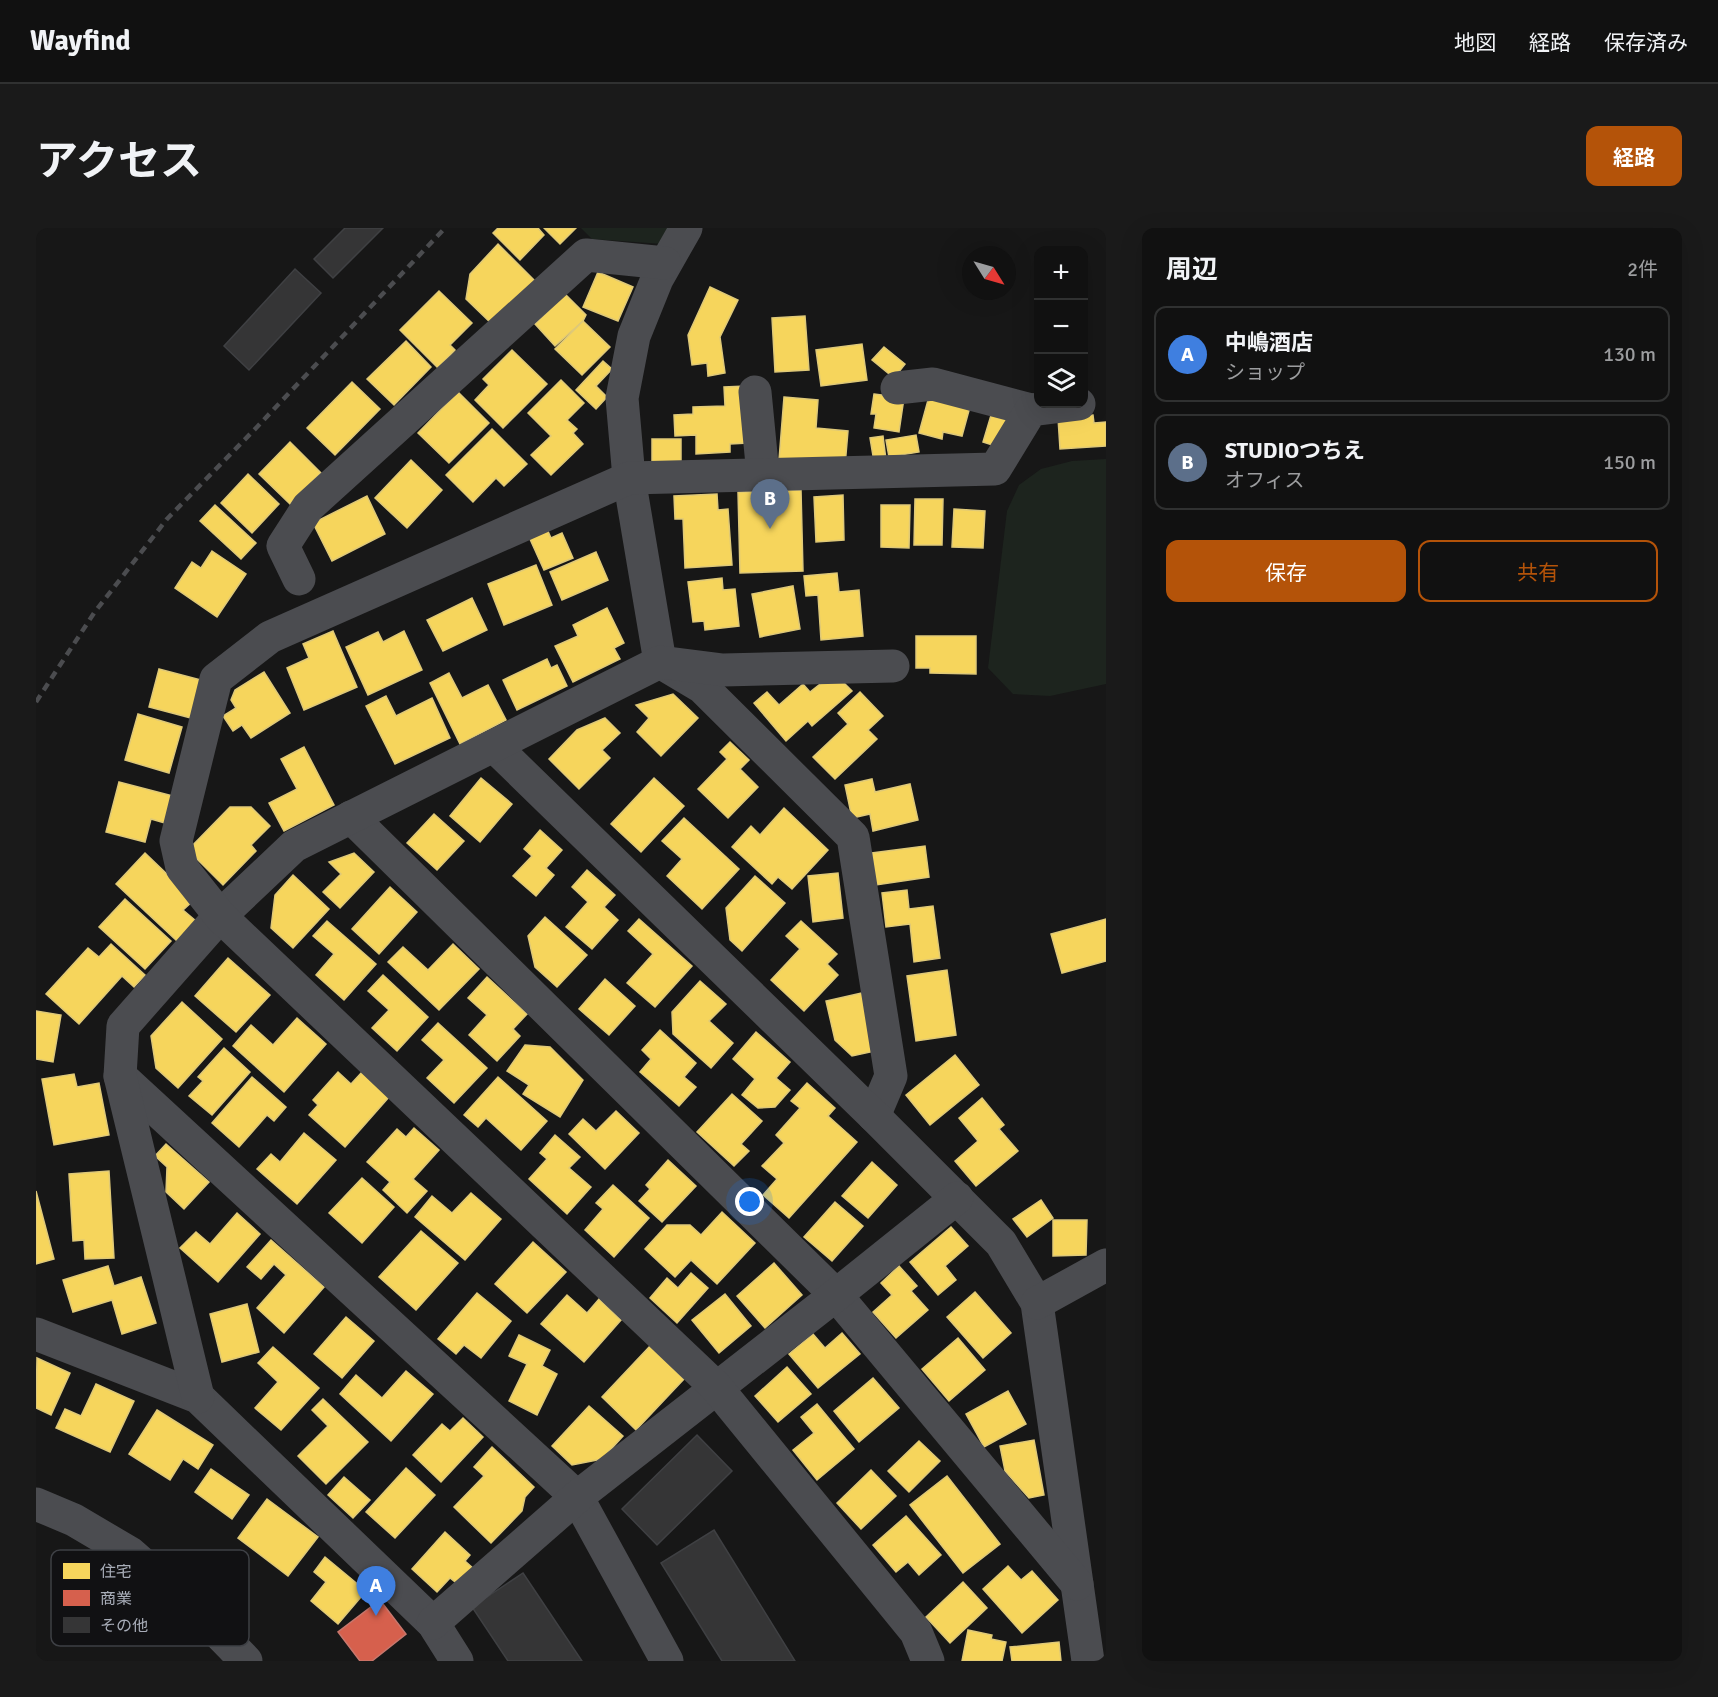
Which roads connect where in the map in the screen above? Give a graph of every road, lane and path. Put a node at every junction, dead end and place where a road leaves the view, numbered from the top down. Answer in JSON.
{"nodes":[{"id":1,"x":686,"y":228,"type":"edge"},
{"id":2,"x":665,"y":263,"type":"junction"},
{"id":3,"x":897,"y":388,"type":"dead end"},
{"id":4,"x":755,"y":392,"type":"dead end"},
{"id":5,"x":1106,"y":400,"type":"edge"},
{"id":6,"x":1088,"y":402,"type":"edge"},
{"id":7,"x":1050,"y":408,"type":"edge"},
{"id":8,"x":1031,"y":411,"type":"junction"},
{"id":9,"x":763,"y":475,"type":"junction"},
{"id":10,"x":629,"y":478,"type":"junction"},
{"id":11,"x":299,"y":579,"type":"dead end"},
{"id":12,"x":660,"y":662,"type":"junction"},
{"id":13,"x":893,"y":666,"type":"dead end"},
{"id":14,"x":494,"y":746,"type":"junction"},
{"id":15,"x":351,"y":817,"type":"junction"},
{"id":16,"x":220,"y":916,"type":"junction"},
{"id":17,"x":120,"y":1076,"type":"junction"},
{"id":18,"x":874,"y":1116,"type":"junction"},
{"id":19,"x":957,"y":1198,"type":"junction"},
{"id":20,"x":1106,"y":1265,"type":"edge"},
{"id":21,"x":836,"y":1295,"type":"junction"},
{"id":22,"x":1037,"y":1303,"type":"junction"},
{"id":23,"x":36,"y":1334,"type":"edge"},
{"id":24,"x":717,"y":1388,"type":"junction"},
{"id":25,"x":198,"y":1397,"type":"junction"},
{"id":26,"x":578,"y":1497,"type":"junction"},
{"id":27,"x":36,"y":1504,"type":"edge"},
{"id":28,"x":126,"y":1550,"type":"edge"},
{"id":29,"x":1077,"y":1584,"type":"junction"},
{"id":30,"x":433,"y":1623,"type":"junction"},
{"id":31,"x":231,"y":1646,"type":"edge"},
{"id":32,"x":246,"y":1661,"type":"edge"},
{"id":33,"x":458,"y":1661,"type":"edge"},
{"id":34,"x":667,"y":1661,"type":"edge"},
{"id":35,"x":928,"y":1661,"type":"edge"},
{"id":36,"x":1088,"y":1661,"type":"edge"}],
"edges":[{"from":1,"to":2,"type":"street"},
{"from":2,"to":10,"type":"street"},
{"from":2,"to":11,"type":"street"},
{"from":3,"to":8,"type":"street"},
{"from":4,"to":9,"type":"street"},
{"from":5,"to":6,"type":"street"},
{"from":7,"to":8,"type":"street"},
{"from":8,"to":9,"type":"street"},
{"from":9,"to":10,"type":"street"},
{"from":10,"to":12,"type":"street"},
{"from":10,"to":16,"type":"street"},
{"from":12,"to":13,"type":"street"},
{"from":12,"to":14,"type":"street"},
{"from":12,"to":18,"type":"street"},
{"from":14,"to":15,"type":"street"},
{"from":14,"to":18,"type":"street"},
{"from":15,"to":16,"type":"street"},
{"from":15,"to":21,"type":"street"},
{"from":16,"to":17,"type":"street"},
{"from":16,"to":24,"type":"street"},
{"from":17,"to":25,"type":"street"},
{"from":17,"to":26,"type":"street"},
{"from":18,"to":19,"type":"street"},
{"from":19,"to":21,"type":"street"},
{"from":19,"to":22,"type":"street"},
{"from":20,"to":22,"type":"street"},
{"from":21,"to":24,"type":"street"},
{"from":21,"to":29,"type":"street"},
{"from":22,"to":29,"type":"street"},
{"from":23,"to":25,"type":"street"},
{"from":24,"to":26,"type":"street"},
{"from":24,"to":35,"type":"street"},
{"from":25,"to":30,"type":"street"},
{"from":26,"to":30,"type":"street"},
{"from":26,"to":34,"type":"street"},
{"from":27,"to":28,"type":"street"},
{"from":29,"to":36,"type":"street"},
{"from":30,"to":33,"type":"street"},
{"from":31,"to":32,"type":"street"}]}
